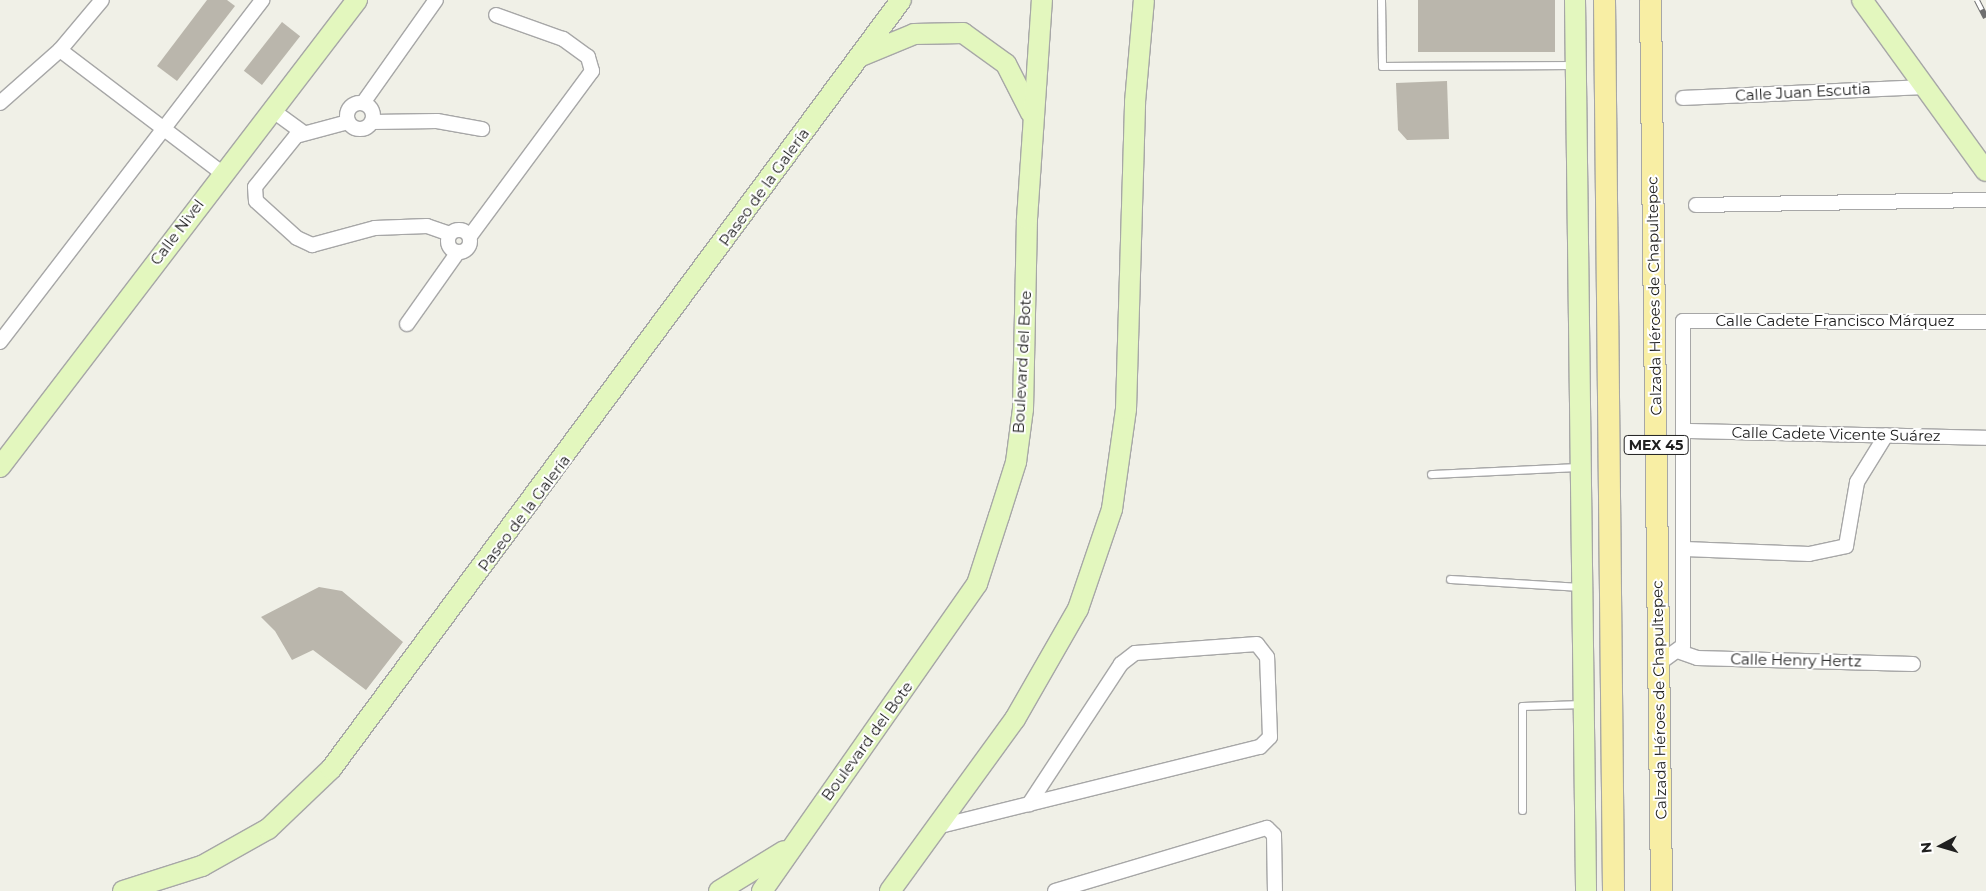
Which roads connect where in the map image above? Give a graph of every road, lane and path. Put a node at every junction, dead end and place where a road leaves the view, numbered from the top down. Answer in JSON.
{"nodes":[{"id":1,"x":102,"y":0,"type":"edge"},
{"id":2,"x":262,"y":0,"type":"edge"},
{"id":3,"x":357,"y":0,"type":"edge"},
{"id":4,"x":436,"y":0,"type":"edge"},
{"id":5,"x":901,"y":0,"type":"edge"},
{"id":6,"x":1042,"y":0,"type":"edge"},
{"id":7,"x":1144,"y":0,"type":"edge"},
{"id":8,"x":1381,"y":0,"type":"edge"},
{"id":9,"x":1575,"y":0,"type":"edge"},
{"id":10,"x":1597,"y":0,"type":"edge"},
{"id":11,"x":1604,"y":0,"type":"edge"},
{"id":12,"x":1650,"y":0,"type":"edge"},
{"id":13,"x":1862,"y":0,"type":"edge"},
{"id":14,"x":496,"y":15,"type":"dead end"},
{"id":15,"x":1605,"y":32,"type":"junction"},
{"id":16,"x":60,"y":50,"type":"junction"},
{"id":17,"x":859,"y":57,"type":"junction"},
{"id":18,"x":1576,"y":65,"type":"junction"},
{"id":19,"x":1924,"y":87,"type":"junction"},
{"id":20,"x":1683,"y":98,"type":"dead end"},
{"id":21,"x":0,"y":103,"type":"edge"},
{"id":22,"x":363,"y":103,"type":"junction"},
{"id":23,"x":272,"y":110,"type":"junction"},
{"id":24,"x":1033,"y":116,"type":"junction"},
{"id":25,"x":348,"y":122,"type":"junction"},
{"id":26,"x":372,"y":122,"type":"junction"},
{"id":27,"x":161,"y":128,"type":"junction"},
{"id":28,"x":482,"y":129,"type":"dead end"},
{"id":29,"x":302,"y":132,"type":"junction"},
{"id":30,"x":1986,"y":171,"type":"edge"},
{"id":31,"x":222,"y":173,"type":"junction"},
{"id":32,"x":1986,"y":200,"type":"edge"},
{"id":33,"x":1696,"y":204,"type":"dead end"},
{"id":34,"x":450,"y":234,"type":"junction"},
{"id":35,"x":470,"y":236,"type":"junction"},
{"id":36,"x":458,"y":252,"type":"junction"},
{"id":37,"x":1986,"y":322,"type":"edge"},
{"id":38,"x":407,"y":324,"type":"dead end"},
{"id":39,"x":0,"y":342,"type":"edge"},
{"id":40,"x":1686,"y":431,"type":"junction"},
{"id":41,"x":1886,"y":435,"type":"junction"},
{"id":42,"x":1986,"y":438,"type":"edge"},
{"id":43,"x":1582,"y":466,"type":"junction"},
{"id":44,"x":0,"y":467,"type":"edge"},
{"id":45,"x":1431,"y":474,"type":"dead end"},
{"id":46,"x":1684,"y":550,"type":"junction"},
{"id":47,"x":1450,"y":579,"type":"dead end"},
{"id":48,"x":1584,"y":587,"type":"junction"},
{"id":49,"x":1680,"y":652,"type":"junction"},
{"id":50,"x":1658,"y":664,"type":"junction"},
{"id":51,"x":1913,"y":664,"type":"dead end"},
{"id":52,"x":1585,"y":703,"type":"junction"},
{"id":53,"x":1029,"y":804,"type":"junction"},
{"id":54,"x":1522,"y":810,"type":"dead end"},
{"id":55,"x":936,"y":828,"type":"junction"},
{"id":56,"x":790,"y":847,"type":"junction"},
{"id":57,"x":1613,"y":866,"type":"junction"},
{"id":58,"x":123,"y":891,"type":"edge"},
{"id":59,"x":719,"y":891,"type":"edge"},
{"id":60,"x":762,"y":891,"type":"edge"},
{"id":61,"x":890,"y":891,"type":"edge"},
{"id":62,"x":1055,"y":891,"type":"edge"},
{"id":63,"x":1275,"y":891,"type":"edge"},
{"id":64,"x":1586,"y":891,"type":"edge"},
{"id":65,"x":1606,"y":891,"type":"edge"},
{"id":66,"x":1613,"y":891,"type":"edge"},
{"id":67,"x":1661,"y":891,"type":"edge"}],
"edges":[{"from":1,"to":16,"type":"street"},
{"from":2,"to":27,"type":"street"},
{"from":3,"to":23,"type":"street","name":"Calle Nivel"},
{"from":4,"to":22,"type":"street"},
{"from":5,"to":17,"type":"street","name":"Paseo de la Galería"},
{"from":6,"to":24,"type":"street","name":"Boulevard del Bote"},
{"from":7,"to":55,"type":"street"},
{"from":8,"to":18,"type":"lane"},
{"from":9,"to":18,"type":"street"},
{"from":10,"to":15,"type":"main road"},
{"from":11,"to":15,"type":"main road","number":"MEX 45"},
{"from":12,"to":50,"type":"main road","name":"Calzada Héroes de Chapultepec","number":"MEX 45"},
{"from":13,"to":19,"type":"street"},
{"from":14,"to":35,"type":"street"},
{"from":15,"to":57,"type":"main road","number":"MEX 45"},
{"from":16,"to":21,"type":"street"},
{"from":16,"to":27,"type":"street"},
{"from":17,"to":24,"type":"street"},
{"from":17,"to":58,"type":"street","name":"Paseo de la Galería"},
{"from":18,"to":43,"type":"street"},
{"from":19,"to":20,"type":"street","name":"Calle Juan Escutia"},
{"from":19,"to":30,"type":"street"},
{"from":22,"to":25,"type":"street"},
{"from":22,"to":26,"type":"street"},
{"from":23,"to":29,"type":"street"},
{"from":23,"to":31,"type":"street","name":"Calle Nivel"},
{"from":24,"to":56,"type":"street","name":"Boulevard del Bote"},
{"from":25,"to":26,"type":"street"},
{"from":25,"to":29,"type":"street"},
{"from":26,"to":28,"type":"street"},
{"from":27,"to":31,"type":"street"},
{"from":27,"to":39,"type":"street"},
{"from":29,"to":34,"type":"street"},
{"from":31,"to":44,"type":"street","name":"Calle Nivel"},
{"from":32,"to":33,"type":"street"},
{"from":34,"to":35,"type":"street"},
{"from":34,"to":36,"type":"street"},
{"from":35,"to":36,"type":"street"},
{"from":36,"to":38,"type":"street"},
{"from":37,"to":40,"type":"street","name":"Calle Cadete Francisco Márquez"},
{"from":40,"to":41,"type":"street","name":"Calle Cadete Vicente Suárez"},
{"from":40,"to":46,"type":"street"},
{"from":41,"to":42,"type":"street","name":"Calle Cadete Vicente Suárez"},
{"from":41,"to":46,"type":"street"},
{"from":43,"to":45,"type":"lane"},
{"from":43,"to":48,"type":"street"},
{"from":46,"to":49,"type":"street"},
{"from":47,"to":48,"type":"lane"},
{"from":48,"to":52,"type":"street"},
{"from":49,"to":50,"type":"street"},
{"from":49,"to":51,"type":"street","name":"Calle Henry Hertz"},
{"from":50,"to":67,"type":"main road","name":"Calzada Héroes de Chapultepec","number":"MEX 45"},
{"from":52,"to":54,"type":"lane"},
{"from":52,"to":64,"type":"street"},
{"from":53,"to":53,"type":"street"},
{"from":53,"to":55,"type":"street"},
{"from":55,"to":61,"type":"street"},
{"from":56,"to":59,"type":"street"},
{"from":56,"to":60,"type":"street","name":"Boulevard del Bote"},
{"from":57,"to":65,"type":"main road"},
{"from":57,"to":66,"type":"main road","number":"MEX 45"},
{"from":62,"to":63,"type":"street"}]}
